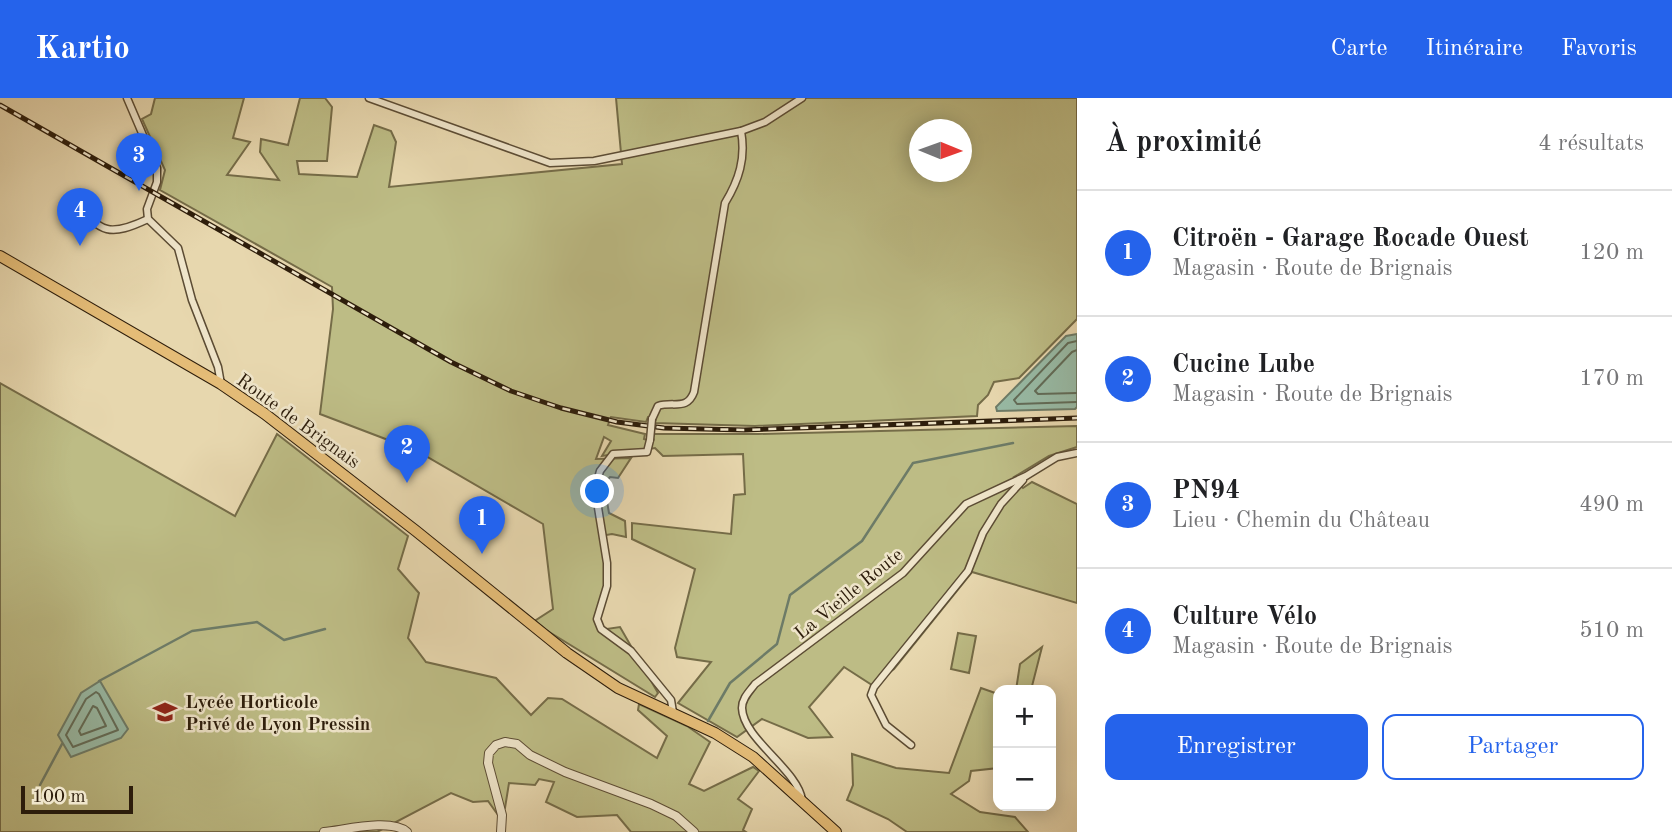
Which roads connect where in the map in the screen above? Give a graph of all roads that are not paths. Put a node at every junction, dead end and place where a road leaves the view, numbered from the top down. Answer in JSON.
{"nodes":[{"id":1,"x":127,"y":98,"type":"edge"},
{"id":2,"x":369,"y":98,"type":"edge"},
{"id":3,"x":802,"y":98,"type":"edge"},
{"id":4,"x":741,"y":131,"type":"junction"},
{"id":5,"x":78,"y":200,"type":"dead end"},
{"id":6,"x":148,"y":219,"type":"junction"},
{"id":7,"x":0,"y":256,"type":"edge"},
{"id":8,"x":221,"y":384,"type":"junction"},
{"id":9,"x":1077,"y":453,"type":"edge"},
{"id":10,"x":1026,"y":476,"type":"junction"},
{"id":11,"x":673,"y":712,"type":"junction"},
{"id":12,"x":911,"y":745,"type":"dead end"},
{"id":13,"x":802,"y":802,"type":"junction"},
{"id":14,"x":324,"y":832,"type":"edge"},
{"id":15,"x":407,"y":832,"type":"edge"},
{"id":16,"x":501,"y":832,"type":"edge"},
{"id":17,"x":694,"y":832,"type":"edge"},
{"id":18,"x":836,"y":832,"type":"edge"}],
"edges":[{"from":1,"to":6,"type":"street"},
{"from":2,"to":4,"type":"street"},
{"from":3,"to":4,"type":"street"},
{"from":4,"to":11,"type":"street","bridge":true},
{"from":5,"to":6,"type":"street"},
{"from":6,"to":8,"type":"street"},
{"from":7,"to":8,"type":"main road","name":"Route de Brignais"},
{"from":8,"to":11,"type":"main road","name":"Route de Brignais"},
{"from":9,"to":10,"type":"street","name":"La Vieille Route"},
{"from":10,"to":12,"type":"street"},
{"from":10,"to":13,"type":"street","name":"La Vieille Route"},
{"from":11,"to":13,"type":"main road","name":"Route de Brignais"},
{"from":13,"to":18,"type":"main road","name":"Route de Brignais"},
{"from":14,"to":15,"type":"street"},
{"from":16,"to":17,"type":"street"}]}
